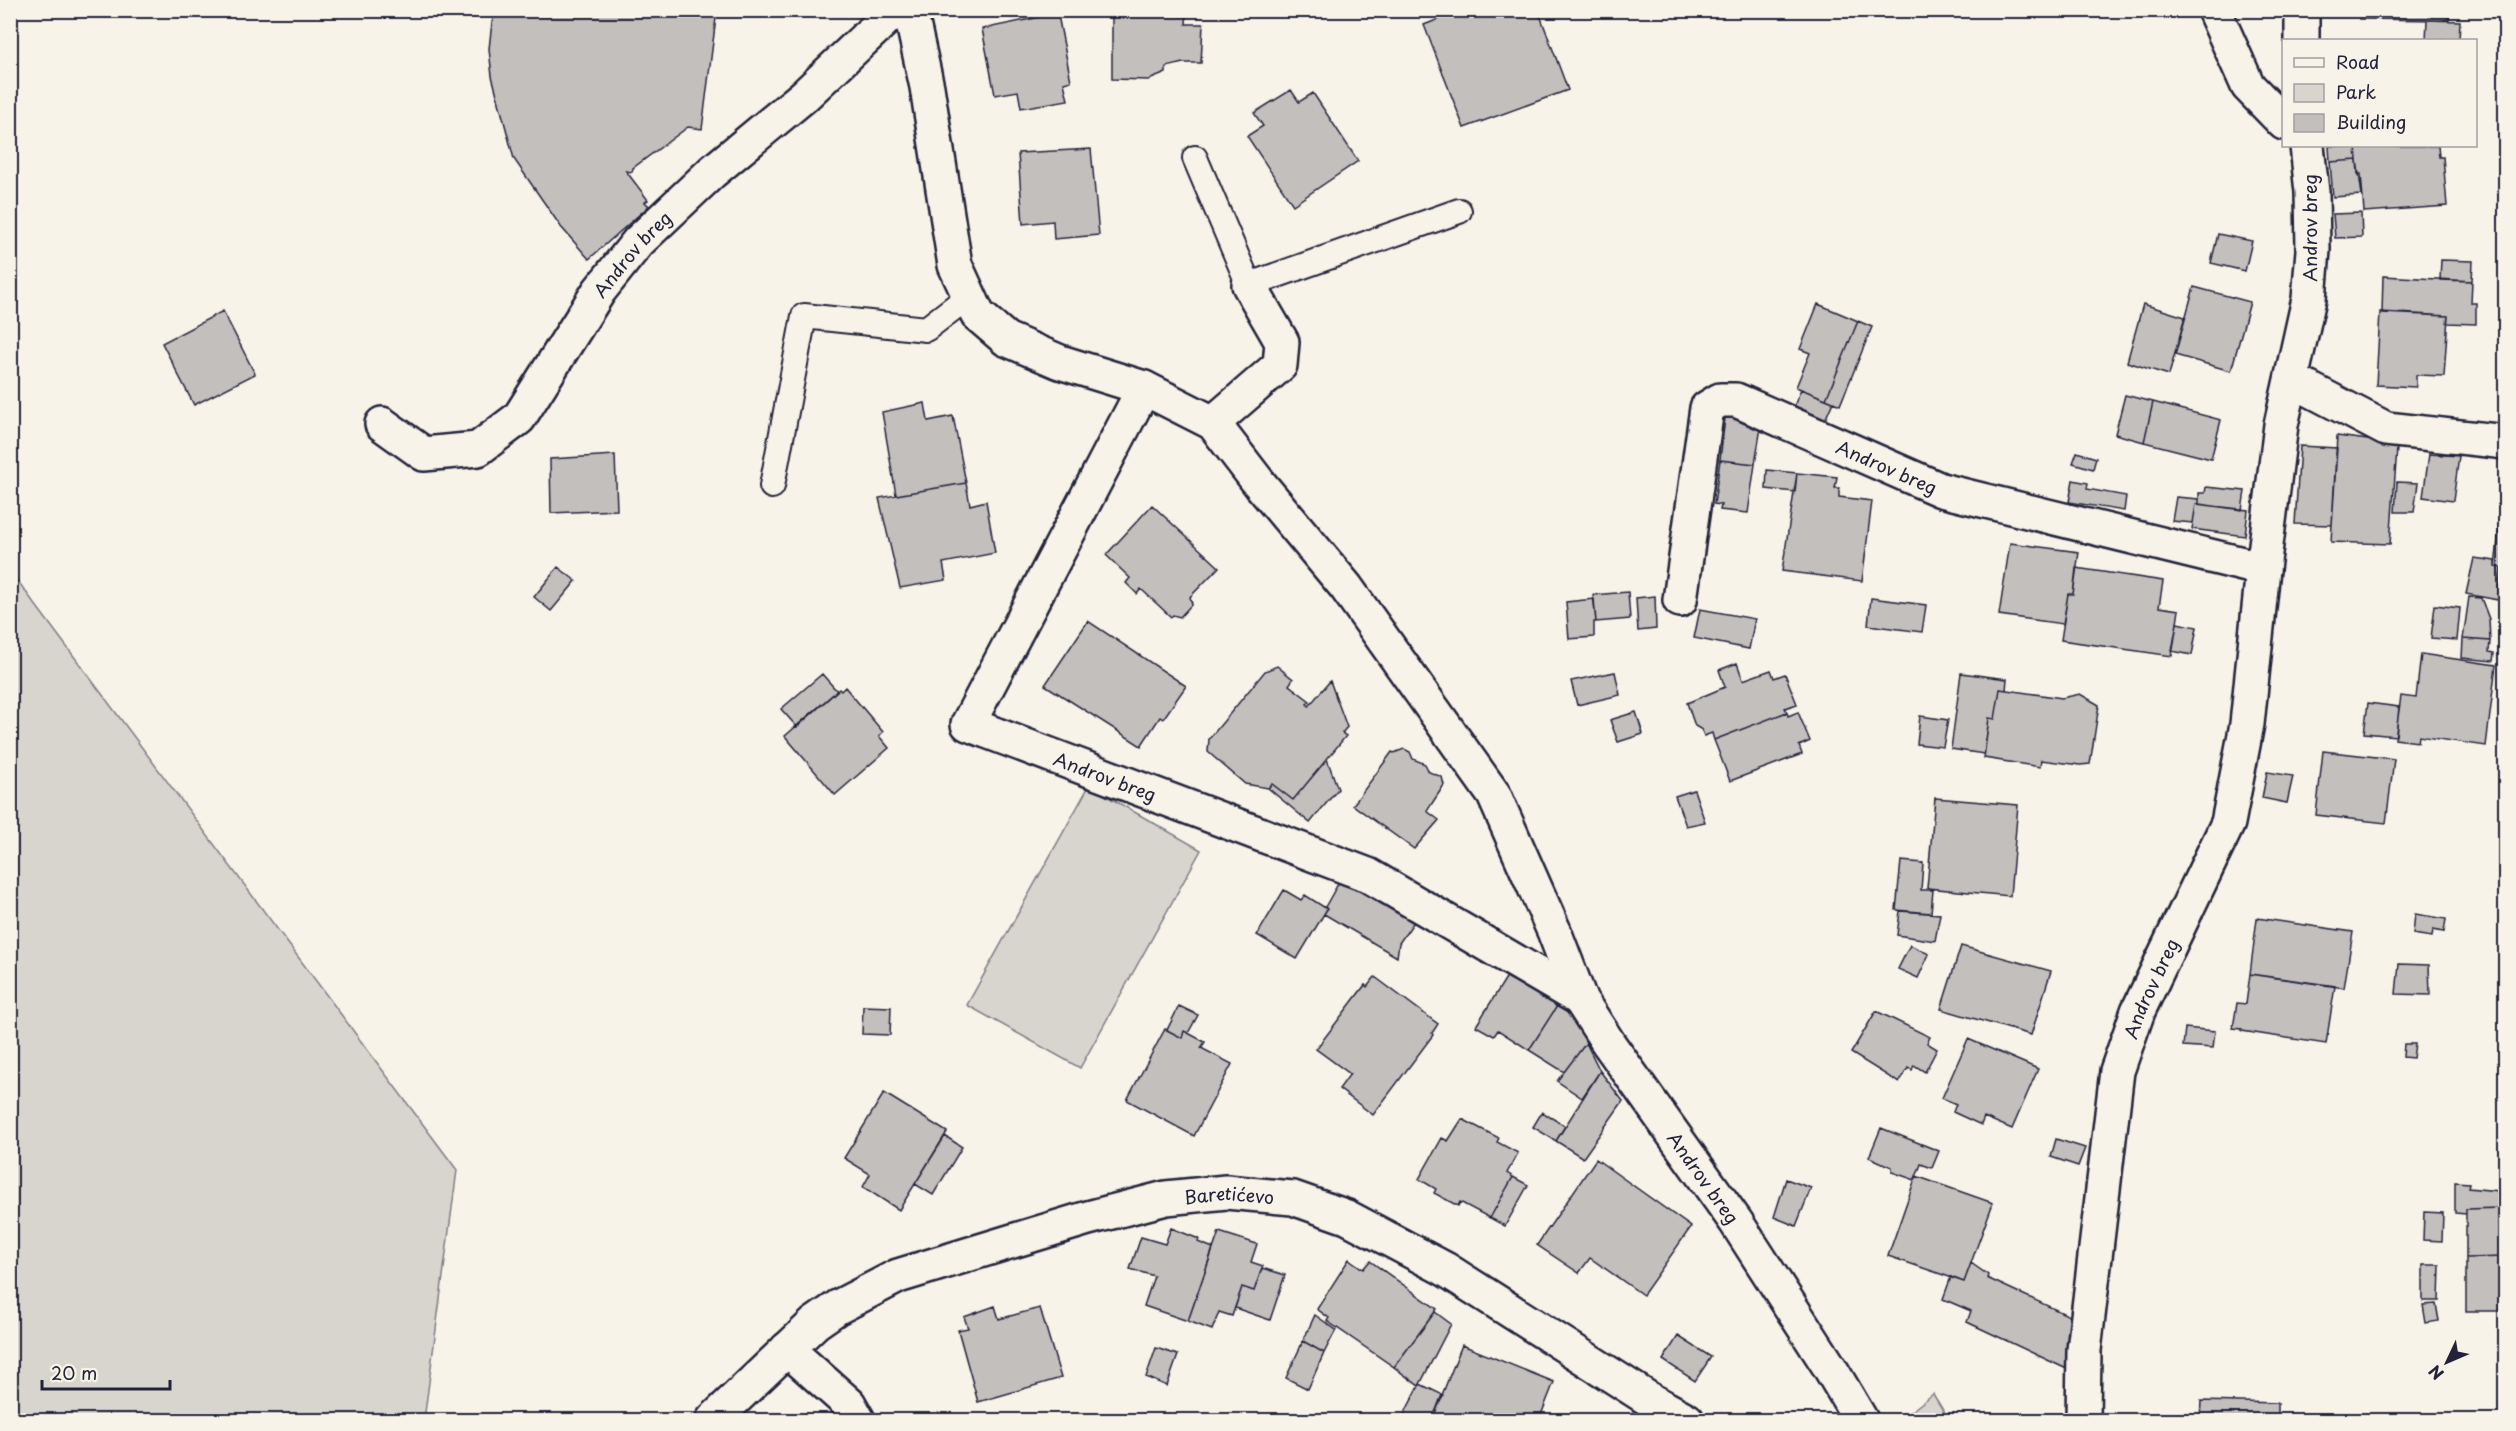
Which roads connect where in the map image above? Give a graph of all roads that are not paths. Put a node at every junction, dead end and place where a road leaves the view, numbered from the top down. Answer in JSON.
{"nodes":[{"id":1,"x":895,"y":10,"type":"edge"},
{"id":2,"x":910,"y":10,"type":"edge"},
{"id":3,"x":2214,"y":10,"type":"edge"},
{"id":4,"x":2301,"y":10,"type":"edge"},
{"id":5,"x":2302,"y":39,"type":"edge"},
{"id":6,"x":2282,"y":122,"type":"edge"},
{"id":7,"x":2307,"y":147,"type":"edge"},
{"id":8,"x":1195,"y":158,"type":"dead end"},
{"id":9,"x":1459,"y":211,"type":"dead end"},
{"id":10,"x":1249,"y":285,"type":"junction"},
{"id":11,"x":969,"y":296,"type":"junction"},
{"id":12,"x":2292,"y":380,"type":"junction"},
{"id":13,"x":1144,"y":388,"type":"junction"},
{"id":14,"x":1213,"y":423,"type":"junction"},
{"id":15,"x":382,"y":424,"type":"dead end"},
{"id":16,"x":2505,"y":442,"type":"edge"},
{"id":17,"x":772,"y":486,"type":"dead end"},
{"id":18,"x":2263,"y":569,"type":"junction"},
{"id":19,"x":1680,"y":600,"type":"dead end"},
{"id":20,"x":1580,"y":999,"type":"junction"},
{"id":21,"x":787,"y":1349,"type":"junction"},
{"id":22,"x":1646,"y":1411,"type":"edge"},
{"id":23,"x":713,"y":1420,"type":"edge"},
{"id":24,"x":858,"y":1420,"type":"edge"},
{"id":25,"x":1688,"y":1420,"type":"edge"},
{"id":26,"x":1861,"y":1420,"type":"edge"},
{"id":27,"x":2083,"y":1420,"type":"edge"}],
"edges":[{"from":1,"to":15,"type":"street","name":"Androv breg"},
{"from":2,"to":11,"type":"street","name":"Androv breg"},
{"from":3,"to":6,"type":"street"},
{"from":4,"to":5,"type":"street"},
{"from":7,"to":12,"type":"street","name":"Androv breg"},
{"from":8,"to":10,"type":"lane"},
{"from":9,"to":10,"type":"lane"},
{"from":10,"to":14,"type":"street"},
{"from":11,"to":13,"type":"street","name":"Androv breg"},
{"from":11,"to":17,"type":"lane"},
{"from":12,"to":16,"type":"street"},
{"from":12,"to":18,"type":"street","name":"Androv breg"},
{"from":13,"to":14,"type":"street","name":"Androv breg"},
{"from":13,"to":20,"type":"street","name":"Androv breg"},
{"from":14,"to":20,"type":"street","name":"Androv breg"},
{"from":18,"to":19,"type":"street","name":"Androv breg"},
{"from":18,"to":27,"type":"street","name":"Androv breg"},
{"from":20,"to":26,"type":"street","name":"Androv breg"},
{"from":21,"to":22,"type":"street","name":"Baretićevo"},
{"from":21,"to":23,"type":"street","name":"Baretićevo"},
{"from":21,"to":24,"type":"street"},
{"from":22,"to":25,"type":"street","name":"Baretićevo"}]}
